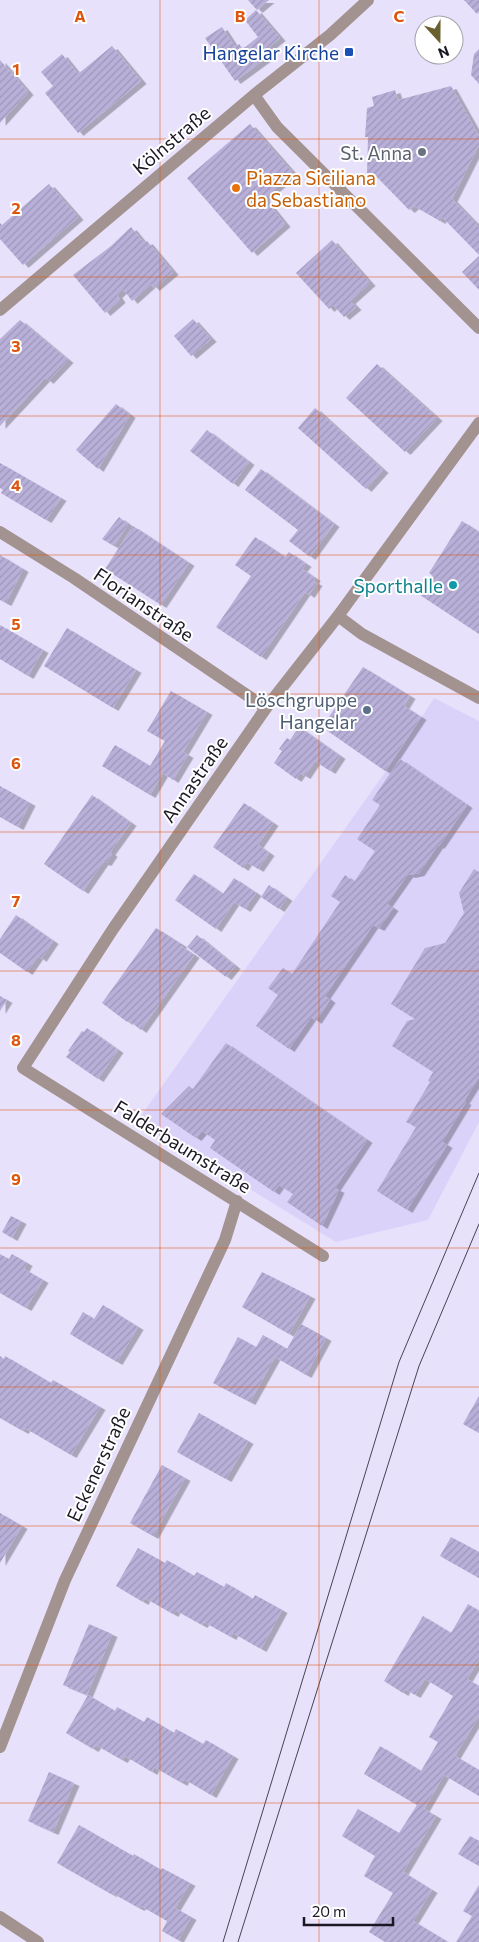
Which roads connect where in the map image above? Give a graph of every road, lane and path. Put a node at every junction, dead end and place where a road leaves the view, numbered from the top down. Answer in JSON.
{"nodes":[{"id":1,"x":368,"y":0,"type":"edge"},
{"id":2,"x":254,"y":95,"type":"junction"},
{"id":3,"x":0,"y":310,"type":"edge"},
{"id":4,"x":479,"y":328,"type":"edge"},
{"id":5,"x":479,"y":423,"type":"edge"},
{"id":6,"x":0,"y":532,"type":"edge"},
{"id":7,"x":338,"y":616,"type":"junction"},
{"id":8,"x":479,"y":698,"type":"edge"},
{"id":9,"x":266,"y":708,"type":"junction"},
{"id":10,"x":22,"y":1068,"type":"joint"},
{"id":11,"x":237,"y":1202,"type":"junction"},
{"id":12,"x":323,"y":1256,"type":"dead end"},
{"id":13,"x":0,"y":1747,"type":"edge"},
{"id":14,"x":0,"y":1917,"type":"edge"},
{"id":15,"x":38,"y":1942,"type":"edge"}],
"edges":[{"from":1,"to":2,"type":"street","name":"Kölnstraße"},
{"from":2,"to":3,"type":"street","name":"Kölnstraße"},
{"from":2,"to":4,"type":"street"},
{"from":5,"to":7,"type":"street","name":"Annastraße"},
{"from":6,"to":9,"type":"street","name":"Florianstraße"},
{"from":7,"to":8,"type":"street"},
{"from":7,"to":9,"type":"street","name":"Annastraße"},
{"from":9,"to":10,"type":"street","name":"Annastraße"},
{"from":10,"to":11,"type":"street","name":"Falderbaumstraße"},
{"from":11,"to":12,"type":"street","name":"Falderbaumstraße"},
{"from":11,"to":13,"type":"street","name":"Eckenerstraße"},
{"from":14,"to":15,"type":"street"}]}
